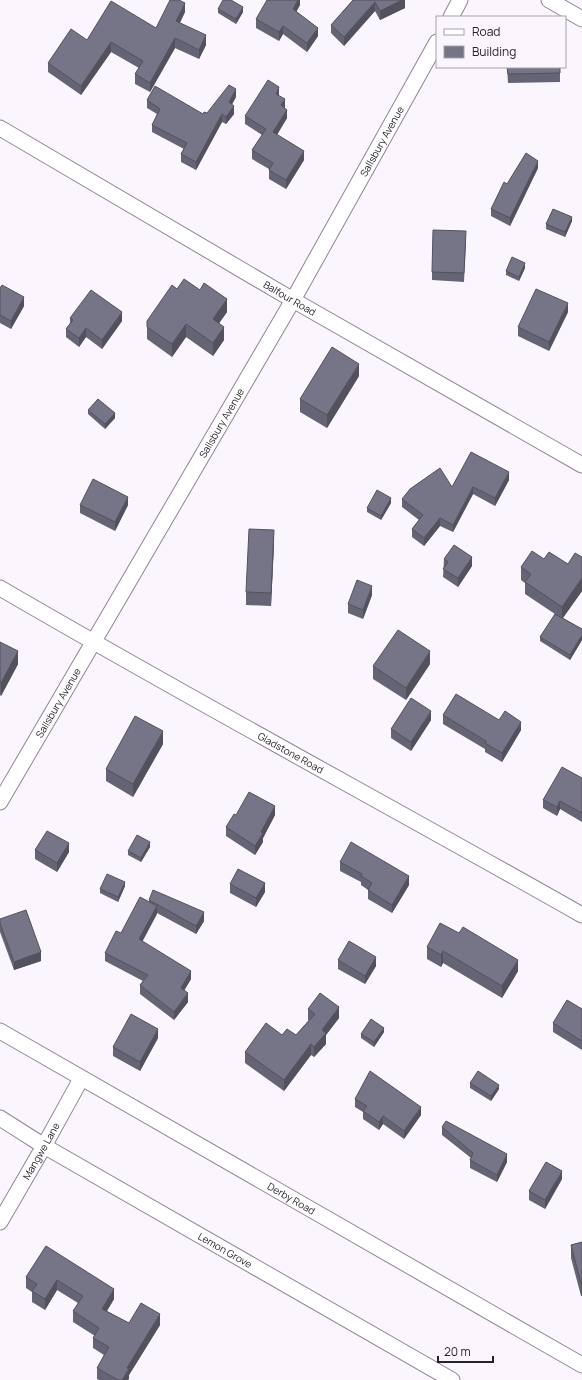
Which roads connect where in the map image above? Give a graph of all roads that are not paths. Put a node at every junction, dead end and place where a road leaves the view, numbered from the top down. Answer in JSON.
{"nodes":[{"id":1,"x":460,"y":0,"type":"edge"},
{"id":2,"x":549,"y":0,"type":"edge"},
{"id":3,"x":452,"y":16,"type":"edge"},
{"id":4,"x":582,"y":19,"type":"edge"},
{"id":5,"x":436,"y":44,"type":"edge"},
{"id":6,"x":0,"y":128,"type":"edge"},
{"id":7,"x":293,"y":300,"type":"junction"},
{"id":8,"x":582,"y":465,"type":"edge"},
{"id":9,"x":0,"y":588,"type":"edge"},
{"id":10,"x":93,"y":642,"type":"junction"},
{"id":11,"x":0,"y":802,"type":"edge"},
{"id":12,"x":582,"y":915,"type":"edge"},
{"id":13,"x":0,"y":1031,"type":"edge"},
{"id":14,"x":81,"y":1079,"type":"junction"},
{"id":15,"x":0,"y":1118,"type":"edge"},
{"id":16,"x":44,"y":1146,"type":"junction"},
{"id":17,"x":0,"y":1222,"type":"edge"},
{"id":18,"x":582,"y":1365,"type":"edge"},
{"id":19,"x":452,"y":1380,"type":"edge"}],
"edges":[{"from":1,"to":3,"type":"street"},
{"from":2,"to":4,"type":"street"},
{"from":5,"to":7,"type":"street","name":"Sallsbury Avenue"},
{"from":6,"to":7,"type":"street","name":"Balfour Road"},
{"from":7,"to":8,"type":"street","name":"Balfour Road"},
{"from":7,"to":10,"type":"street","name":"Sallsbury Avenue"},
{"from":9,"to":10,"type":"street","name":"Gladstone Road"},
{"from":10,"to":11,"type":"street","name":"Sallsbury Avenue"},
{"from":10,"to":12,"type":"street","name":"Gladstone Road"},
{"from":13,"to":14,"type":"street","name":"Derby Road"},
{"from":14,"to":16,"type":"street","name":"Mangwe Lane"},
{"from":14,"to":18,"type":"street","name":"Derby Road"},
{"from":15,"to":16,"type":"street","name":"Lemon Grove"},
{"from":16,"to":17,"type":"street","name":"Mangwe Lane"},
{"from":16,"to":19,"type":"street","name":"Lemon Grove"}]}
